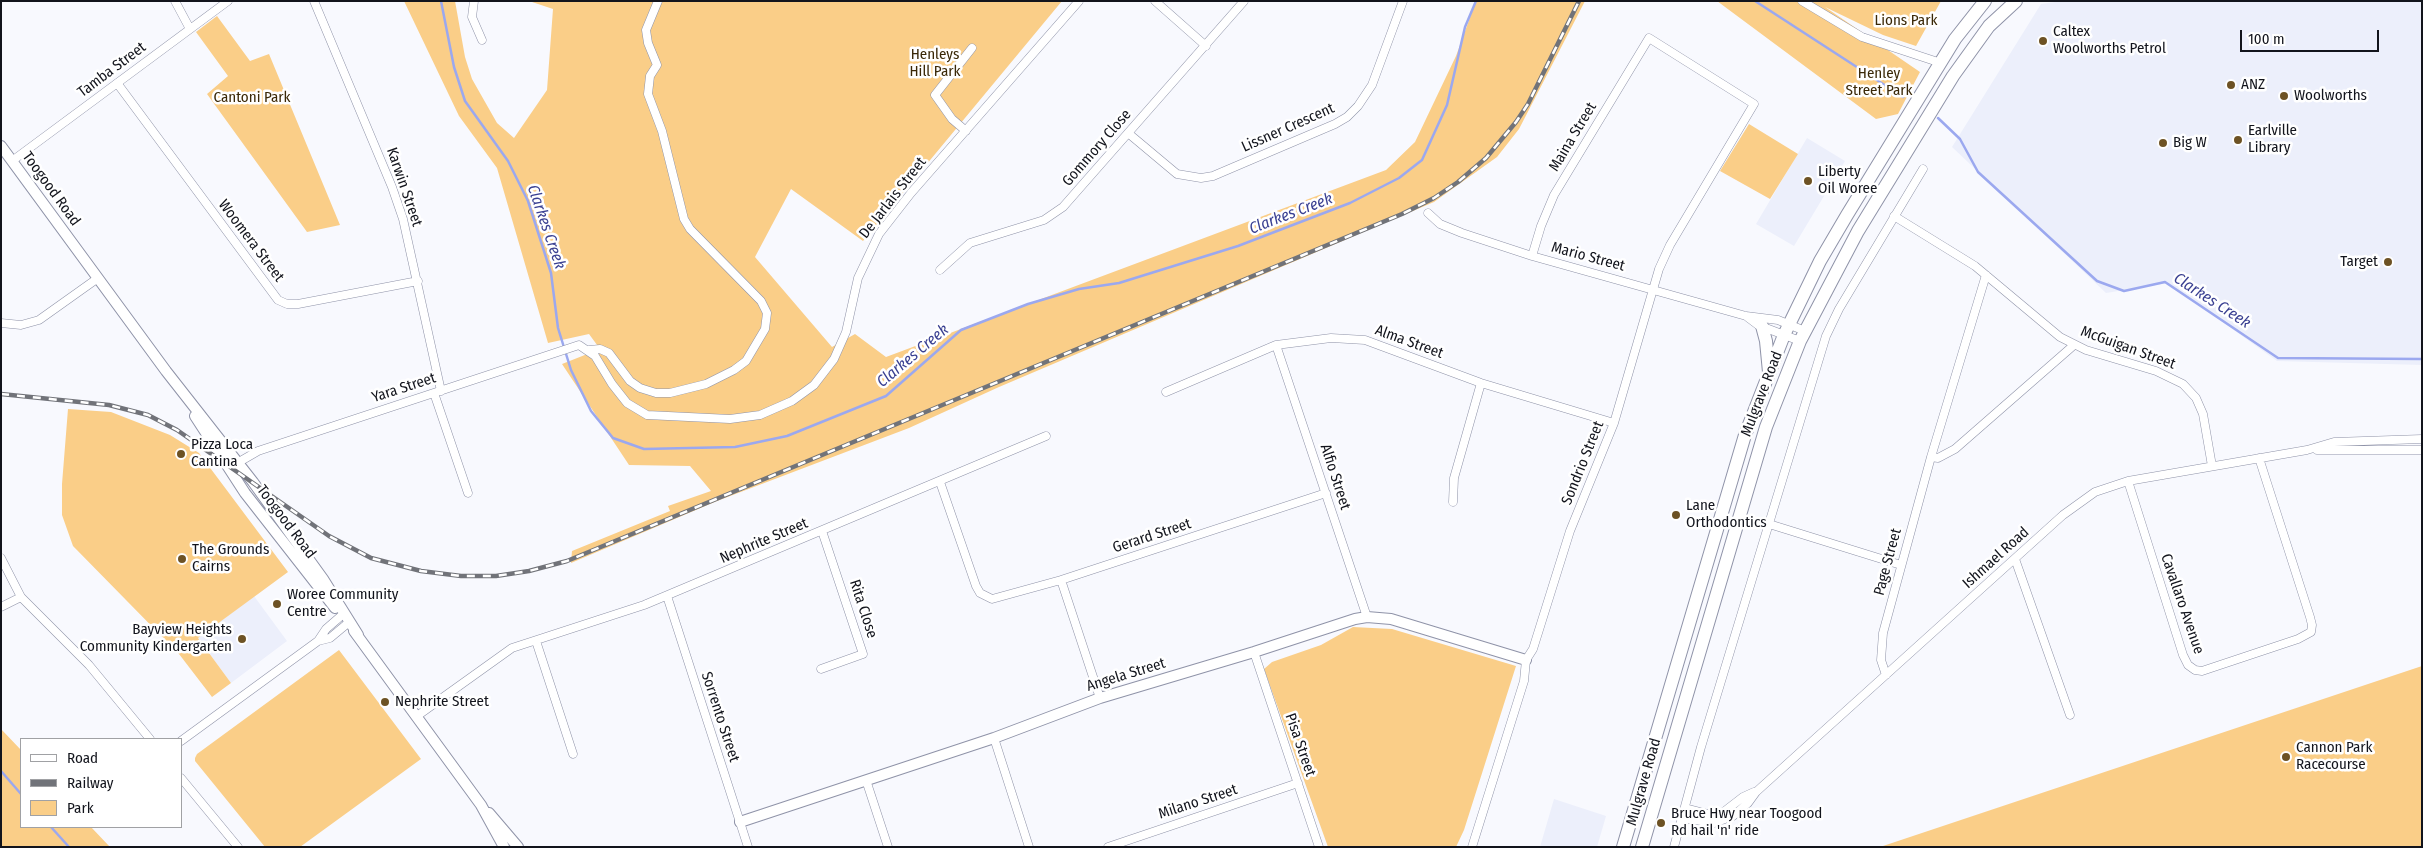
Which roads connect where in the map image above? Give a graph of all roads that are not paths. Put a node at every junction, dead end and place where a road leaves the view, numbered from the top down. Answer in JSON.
{"nodes":[{"id":1,"x":175,"y":1,"type":"edge"},
{"id":2,"x":228,"y":1,"type":"edge"},
{"id":3,"x":314,"y":1,"type":"edge"},
{"id":4,"x":474,"y":1,"type":"edge"},
{"id":5,"x":658,"y":1,"type":"edge"},
{"id":6,"x":1078,"y":1,"type":"edge"},
{"id":7,"x":1155,"y":1,"type":"edge"},
{"id":8,"x":1244,"y":1,"type":"edge"},
{"id":9,"x":1403,"y":1,"type":"edge"},
{"id":10,"x":1802,"y":1,"type":"edge"},
{"id":11,"x":1985,"y":1,"type":"edge"},
{"id":12,"x":2016,"y":1,"type":"edge"},
{"id":13,"x":190,"y":29,"type":"junction"},
{"id":14,"x":482,"y":40,"type":"dead end"},
{"id":15,"x":1206,"y":46,"type":"junction"},
{"id":16,"x":972,"y":48,"type":"dead end"},
{"id":17,"x":1941,"y":62,"type":"junction"},
{"id":18,"x":117,"y":83,"type":"junction"},
{"id":19,"x":1754,"y":104,"type":"joint"},
{"id":20,"x":966,"y":131,"type":"junction"},
{"id":21,"x":1128,"y":133,"type":"junction"},
{"id":22,"x":1,"y":146,"type":"edge"},
{"id":23,"x":12,"y":161,"type":"junction"},
{"id":24,"x":1923,"y":169,"type":"dead end"},
{"id":25,"x":1428,"y":213,"type":"dead end"},
{"id":26,"x":1894,"y":216,"type":"junction"},
{"id":27,"x":1532,"y":256,"type":"junction"},
{"id":28,"x":940,"y":270,"type":"dead end"},
{"id":29,"x":1986,"y":275,"type":"junction"},
{"id":30,"x":98,"y":278,"type":"junction"},
{"id":31,"x":418,"y":281,"type":"junction"},
{"id":32,"x":1652,"y":289,"type":"junction"},
{"id":33,"x":1746,"y":316,"type":"junction"},
{"id":34,"x":1,"y":323,"type":"edge"},
{"id":35,"x":1762,"y":326,"type":"junction"},
{"id":36,"x":1787,"y":329,"type":"junction"},
{"id":37,"x":1802,"y":336,"type":"junction"},
{"id":38,"x":1276,"y":345,"type":"junction"},
{"id":39,"x":2074,"y":345,"type":"junction"},
{"id":40,"x":577,"y":346,"type":"joint"},
{"id":41,"x":589,"y":350,"type":"junction"},
{"id":42,"x":166,"y":371,"type":"junction"},
{"id":43,"x":1769,"y":372,"type":"junction"},
{"id":44,"x":1481,"y":383,"type":"junction"},
{"id":45,"x":438,"y":392,"type":"junction"},
{"id":46,"x":1166,"y":392,"type":"dead end"},
{"id":47,"x":1614,"y":423,"type":"junction"},
{"id":48,"x":1046,"y":436,"type":"dead end"},
{"id":49,"x":2422,"y":439,"type":"edge"},
{"id":50,"x":2307,"y":450,"type":"junction"},
{"id":51,"x":2422,"y":450,"type":"edge"},
{"id":52,"x":1931,"y":457,"type":"junction"},
{"id":53,"x":2259,"y":458,"type":"junction"},
{"id":54,"x":239,"y":462,"type":"junction"},
{"id":55,"x":2212,"y":466,"type":"junction"},
{"id":56,"x":229,"y":468,"type":"junction"},
{"id":57,"x":2128,"y":481,"type":"junction"},
{"id":58,"x":940,"y":482,"type":"junction"},
{"id":59,"x":468,"y":493,"type":"dead end"},
{"id":60,"x":1326,"y":493,"type":"junction"},
{"id":61,"x":1453,"y":502,"type":"dead end"},
{"id":62,"x":1769,"y":524,"type":"junction"},
{"id":63,"x":822,"y":531,"type":"junction"},
{"id":64,"x":1,"y":558,"type":"edge"},
{"id":65,"x":2015,"y":559,"type":"junction"},
{"id":66,"x":1901,"y":565,"type":"junction"},
{"id":67,"x":1061,"y":580,"type":"junction"},
{"id":68,"x":667,"y":596,"type":"junction"},
{"id":69,"x":21,"y":597,"type":"junction"},
{"id":70,"x":1,"y":607,"type":"edge"},
{"id":71,"x":1367,"y":617,"type":"junction"},
{"id":72,"x":346,"y":619,"type":"junction"},
{"id":73,"x":536,"y":641,"type":"junction"},
{"id":74,"x":1254,"y":652,"type":"junction"},
{"id":75,"x":1526,"y":660,"type":"junction"},
{"id":76,"x":821,"y":669,"type":"dead end"},
{"id":77,"x":1886,"y":675,"type":"junction"},
{"id":78,"x":1100,"y":698,"type":"junction"},
{"id":79,"x":2070,"y":715,"type":"dead end"},
{"id":80,"x":417,"y":716,"type":"junction"},
{"id":81,"x":149,"y":738,"type":"edge"},
{"id":82,"x":994,"y":738,"type":"junction"},
{"id":83,"x":182,"y":740,"type":"edge"},
{"id":84,"x":573,"y":754,"type":"dead end"},
{"id":85,"x":182,"y":779,"type":"edge"},
{"id":86,"x":866,"y":780,"type":"junction"},
{"id":87,"x":1298,"y":783,"type":"junction"},
{"id":88,"x":1756,"y":792,"type":"junction"},
{"id":89,"x":481,"y":805,"type":"junction"},
{"id":90,"x":1685,"y":808,"type":"junction"},
{"id":91,"x":1682,"y":818,"type":"junction"},
{"id":92,"x":740,"y":822,"type":"junction"},
{"id":93,"x":238,"y":847,"type":"edge"},
{"id":94,"x":504,"y":847,"type":"edge"},
{"id":95,"x":518,"y":847,"type":"edge"},
{"id":96,"x":748,"y":847,"type":"edge"},
{"id":97,"x":888,"y":847,"type":"edge"},
{"id":98,"x":1029,"y":847,"type":"edge"},
{"id":99,"x":1108,"y":847,"type":"edge"},
{"id":100,"x":1319,"y":847,"type":"edge"},
{"id":101,"x":1472,"y":847,"type":"edge"},
{"id":102,"x":1623,"y":847,"type":"edge"},
{"id":103,"x":1642,"y":847,"type":"edge"},
{"id":104,"x":1674,"y":847,"type":"edge"}],
"edges":[{"from":1,"to":13,"type":"street"},
{"from":2,"to":13,"type":"street","name":"Tamba Street"},
{"from":3,"to":31,"type":"street","name":"Karwin Street"},
{"from":4,"to":14,"type":"street"},
{"from":5,"to":41,"type":"street"},
{"from":6,"to":20,"type":"street","name":"De Jarlais Street"},
{"from":7,"to":15,"type":"street"},
{"from":8,"to":15,"type":"street","name":"Gommory Close"},
{"from":9,"to":21,"type":"street","name":"Lissner Crescent"},
{"from":10,"to":17,"type":"street"},
{"from":11,"to":17,"type":"main road","name":"Mulgrave Road"},
{"from":12,"to":37,"type":"main road","name":"Mulgrave Road"},
{"from":13,"to":18,"type":"street","name":"Tamba Street"},
{"from":15,"to":21,"type":"street","name":"Gommory Close"},
{"from":16,"to":20,"type":"street"},
{"from":17,"to":36,"type":"main road","name":"Mulgrave Road"},
{"from":18,"to":23,"type":"street","name":"Tamba Street"},
{"from":18,"to":31,"type":"street","name":"Woomera Street"},
{"from":19,"to":27,"type":"street","name":"Maina Street"},
{"from":19,"to":32,"type":"street","name":"Sondrio Street"},
{"from":20,"to":41,"type":"street","name":"De Jarlais Street"},
{"from":21,"to":28,"type":"street","name":"Gommory Close"},
{"from":22,"to":23,"type":"street","name":"Toogood Road"},
{"from":23,"to":30,"type":"street","name":"Toogood Road"},
{"from":24,"to":26,"type":"street"},
{"from":25,"to":27,"type":"street","name":"Mario Street"},
{"from":26,"to":29,"type":"street","name":"McGuigan Street"},
{"from":26,"to":62,"type":"street"},
{"from":27,"to":32,"type":"street","name":"Mario Street"},
{"from":29,"to":39,"type":"street","name":"McGuigan Street"},
{"from":29,"to":52,"type":"street","name":"Page Street"},
{"from":30,"to":34,"type":"street"},
{"from":30,"to":42,"type":"street","name":"Toogood Road"},
{"from":31,"to":45,"type":"street","name":"Karwin Street"},
{"from":32,"to":33,"type":"street","name":"Mario Street"},
{"from":32,"to":47,"type":"street","name":"Sondrio Street"},
{"from":33,"to":35,"type":"street","name":"Mario Street"},
{"from":33,"to":36,"type":"street","name":"Mario Street"},
{"from":35,"to":36,"type":"street","name":"Mario Street"},
{"from":35,"to":43,"type":"main road"},
{"from":36,"to":37,"type":"street","name":"Mario Street"},
{"from":36,"to":43,"type":"main road","name":"Mulgrave Road"},
{"from":37,"to":103,"type":"main road","name":"Mulgrave Road"},
{"from":38,"to":44,"type":"street","name":"Alma Street"},
{"from":38,"to":46,"type":"street","name":"Alma Street"},
{"from":38,"to":60,"type":"street","name":"Alfio Street"},
{"from":39,"to":52,"type":"street"},
{"from":39,"to":55,"type":"street","name":"McGuigan Street"},
{"from":40,"to":41,"type":"street","name":"De Jarlais Street"},
{"from":40,"to":45,"type":"street","name":"Yara Street"},
{"from":42,"to":54,"type":"street","name":"Toogood Road"},
{"from":42,"to":56,"type":"street","name":"Toogood Road"},
{"from":43,"to":102,"type":"main road","name":"Mulgrave Road"},
{"from":44,"to":47,"type":"street","name":"Alma Street"},
{"from":44,"to":61,"type":"street"},
{"from":45,"to":54,"type":"street","name":"Yara Street"},
{"from":45,"to":59,"type":"street","name":"Karwin Street"},
{"from":47,"to":75,"type":"street","name":"Sondrio Street"},
{"from":48,"to":58,"type":"street","name":"Nephrite Street"},
{"from":49,"to":50,"type":"street","name":"Ishmael Road"},
{"from":50,"to":51,"type":"street","name":"Ishmael Road"},
{"from":50,"to":53,"type":"street","name":"Ishmael Road"},
{"from":52,"to":66,"type":"street","name":"Page Street"},
{"from":53,"to":55,"type":"street","name":"Ishmael Road"},
{"from":53,"to":57,"type":"street","name":"Cavallaro Avenue"},
{"from":54,"to":56,"type":"street"},
{"from":54,"to":72,"type":"street","name":"Toogood Road"},
{"from":55,"to":57,"type":"street","name":"Ishmael Road"},
{"from":56,"to":72,"type":"street","name":"Toogood Road"},
{"from":57,"to":65,"type":"street","name":"Ishmael Road"},
{"from":58,"to":63,"type":"street","name":"Nephrite Street"},
{"from":58,"to":67,"type":"street","name":"Gerard Street"},
{"from":60,"to":67,"type":"street","name":"Gerard Street"},
{"from":60,"to":71,"type":"street","name":"Alfio Street"},
{"from":62,"to":66,"type":"street"},
{"from":62,"to":90,"type":"street"},
{"from":63,"to":68,"type":"street","name":"Nephrite Street"},
{"from":63,"to":76,"type":"street","name":"Rita Close"},
{"from":64,"to":69,"type":"street"},
{"from":65,"to":77,"type":"street","name":"Ishmael Road"},
{"from":65,"to":79,"type":"street"},
{"from":66,"to":77,"type":"street","name":"Page Street"},
{"from":67,"to":78,"type":"street"},
{"from":68,"to":73,"type":"street","name":"Nephrite Street"},
{"from":68,"to":92,"type":"street","name":"Sorrento Street"},
{"from":69,"to":70,"type":"street"},
{"from":69,"to":81,"type":"street"},
{"from":71,"to":74,"type":"street","name":"Angela Street"},
{"from":71,"to":75,"type":"street","name":"Angela Street"},
{"from":72,"to":80,"type":"street","name":"Toogood Road"},
{"from":72,"to":83,"type":"street"},
{"from":73,"to":80,"type":"street","name":"Nephrite Street"},
{"from":73,"to":84,"type":"street"},
{"from":74,"to":78,"type":"street","name":"Angela Street"},
{"from":74,"to":87,"type":"street","name":"Pisa Street"},
{"from":75,"to":101,"type":"street","name":"Sondrio Street"},
{"from":77,"to":88,"type":"street","name":"Ishmael Road"},
{"from":78,"to":82,"type":"street","name":"Angela Street"},
{"from":80,"to":89,"type":"street","name":"Toogood Road"},
{"from":82,"to":86,"type":"street","name":"Angela Street"},
{"from":82,"to":98,"type":"street"},
{"from":85,"to":93,"type":"street"},
{"from":86,"to":92,"type":"street","name":"Angela Street"},
{"from":86,"to":97,"type":"street"},
{"from":87,"to":99,"type":"street","name":"Milano Street"},
{"from":87,"to":100,"type":"street","name":"Pisa Street"},
{"from":88,"to":90,"type":"street","name":"Ishmael Road"},
{"from":88,"to":91,"type":"street","name":"Ishmael Road"},
{"from":89,"to":94,"type":"street","name":"Toogood Road"},
{"from":89,"to":95,"type":"street","name":"Toogood Road"},
{"from":90,"to":91,"type":"street"},
{"from":91,"to":104,"type":"street"},
{"from":92,"to":96,"type":"street","name":"Sorrento Street"}]}
